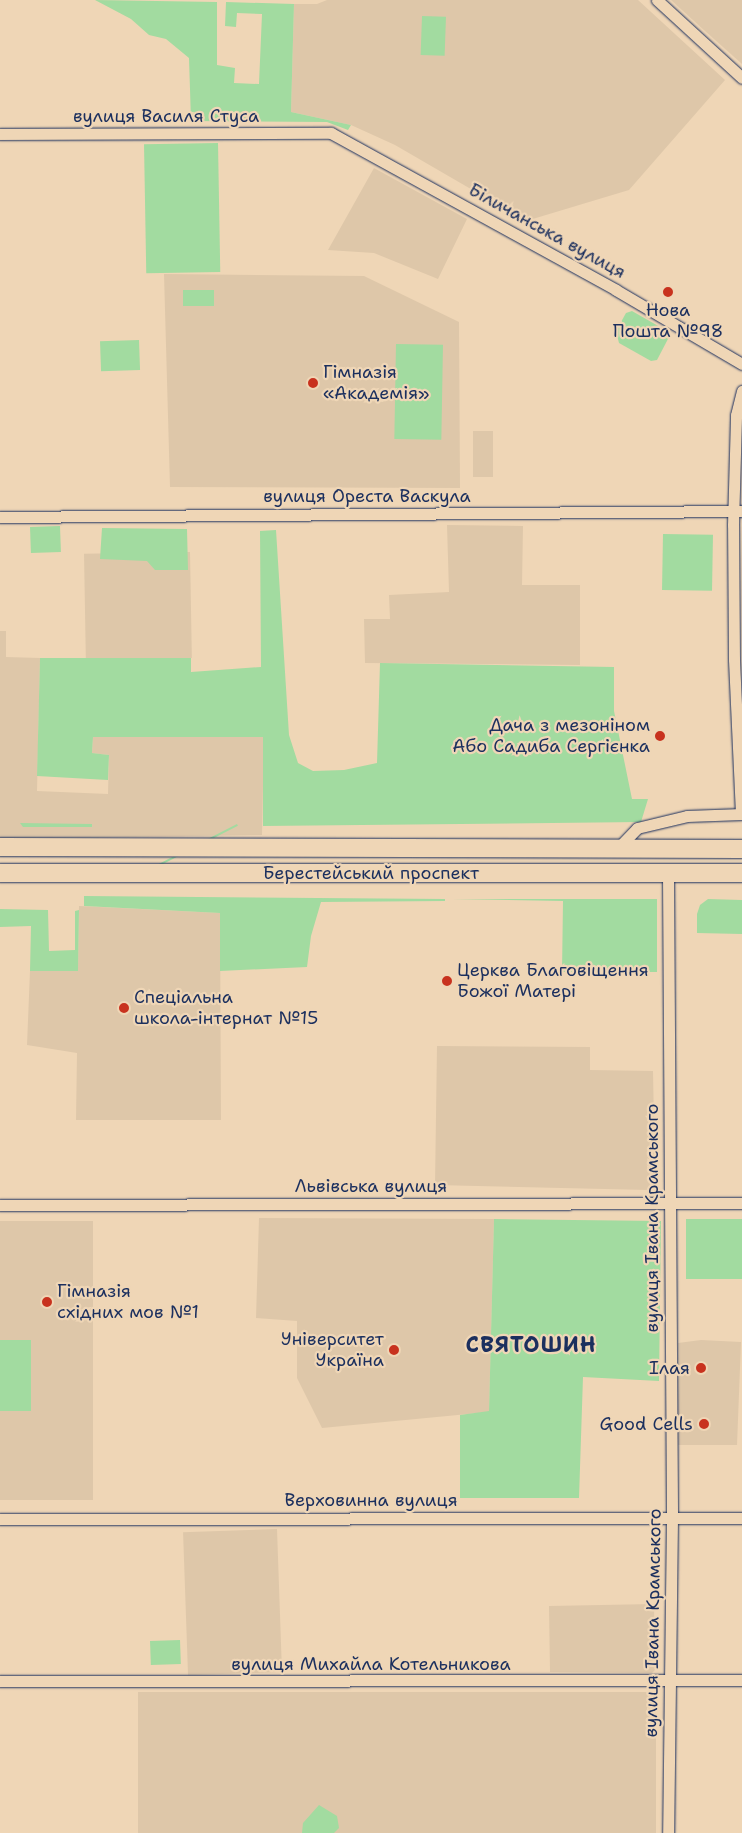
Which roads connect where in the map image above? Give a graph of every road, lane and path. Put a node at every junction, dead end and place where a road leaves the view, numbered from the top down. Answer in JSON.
{"nodes":[{"id":1,"x":657,"y":0,"type":"edge"},
{"id":2,"x":742,"y":78,"type":"edge"},
{"id":3,"x":331,"y":133,"type":"joint"},
{"id":4,"x":0,"y":134,"type":"edge"},
{"id":5,"x":742,"y":364,"type":"edge"},
{"id":6,"x":742,"y":391,"type":"edge"},
{"id":7,"x":738,"y":511,"type":"edge"},
{"id":8,"x":0,"y":517,"type":"edge"},
{"id":9,"x":741,"y":814,"type":"edge"},
{"id":10,"x":0,"y":848,"type":"edge"},
{"id":11,"x":617,"y":849,"type":"junction"},
{"id":12,"x":742,"y":849,"type":"edge"},
{"id":13,"x":0,"y":872,"type":"edge"},
{"id":14,"x":742,"y":873,"type":"edge"},
{"id":15,"x":668,"y":874,"type":"junction"},
{"id":16,"x":669,"y":1203,"type":"junction"},
{"id":17,"x":742,"y":1203,"type":"edge"},
{"id":18,"x":0,"y":1205,"type":"edge"},
{"id":19,"x":672,"y":1518,"type":"junction"},
{"id":20,"x":742,"y":1518,"type":"edge"},
{"id":21,"x":0,"y":1519,"type":"edge"},
{"id":22,"x":670,"y":1680,"type":"junction"},
{"id":23,"x":742,"y":1680,"type":"edge"},
{"id":24,"x":0,"y":1681,"type":"edge"},
{"id":25,"x":668,"y":1833,"type":"edge"}],
"edges":[{"from":1,"to":2,"type":"street"},
{"from":3,"to":4,"type":"street","name":"вулиця Василя Стуса"},
{"from":3,"to":5,"type":"street","name":"Біличанська вулиця"},
{"from":6,"to":7,"type":"street"},
{"from":7,"to":8,"type":"street","name":"вулиця Ореста Васкула"},
{"from":7,"to":9,"type":"street"},
{"from":9,"to":11,"type":"street"},
{"from":10,"to":11,"type":"main road","name":"Берестейський проспект"},
{"from":11,"to":12,"type":"main road","name":"Берестейський проспект"},
{"from":13,"to":15,"type":"main road","name":"Берестейський проспект"},
{"from":14,"to":15,"type":"main road","name":"Берестейський проспект"},
{"from":15,"to":16,"type":"street","name":"вулиця Івана Крамського"},
{"from":16,"to":17,"type":"street","name":"Львівська вулиця"},
{"from":16,"to":18,"type":"street","name":"Львівська вулиця"},
{"from":16,"to":19,"type":"street","name":"вулиця Івана Крамського"},
{"from":19,"to":20,"type":"street","name":"Верховинна вулиця"},
{"from":19,"to":21,"type":"street","name":"Верховинна вулиця"},
{"from":19,"to":22,"type":"street","name":"вулиця Івана Крамського"},
{"from":22,"to":23,"type":"street","name":"вулиця Михайла Котельникова"},
{"from":22,"to":24,"type":"street","name":"вулиця Михайла Котельникова"},
{"from":22,"to":25,"type":"street","name":"вулиця Івана Крамського"}]}
